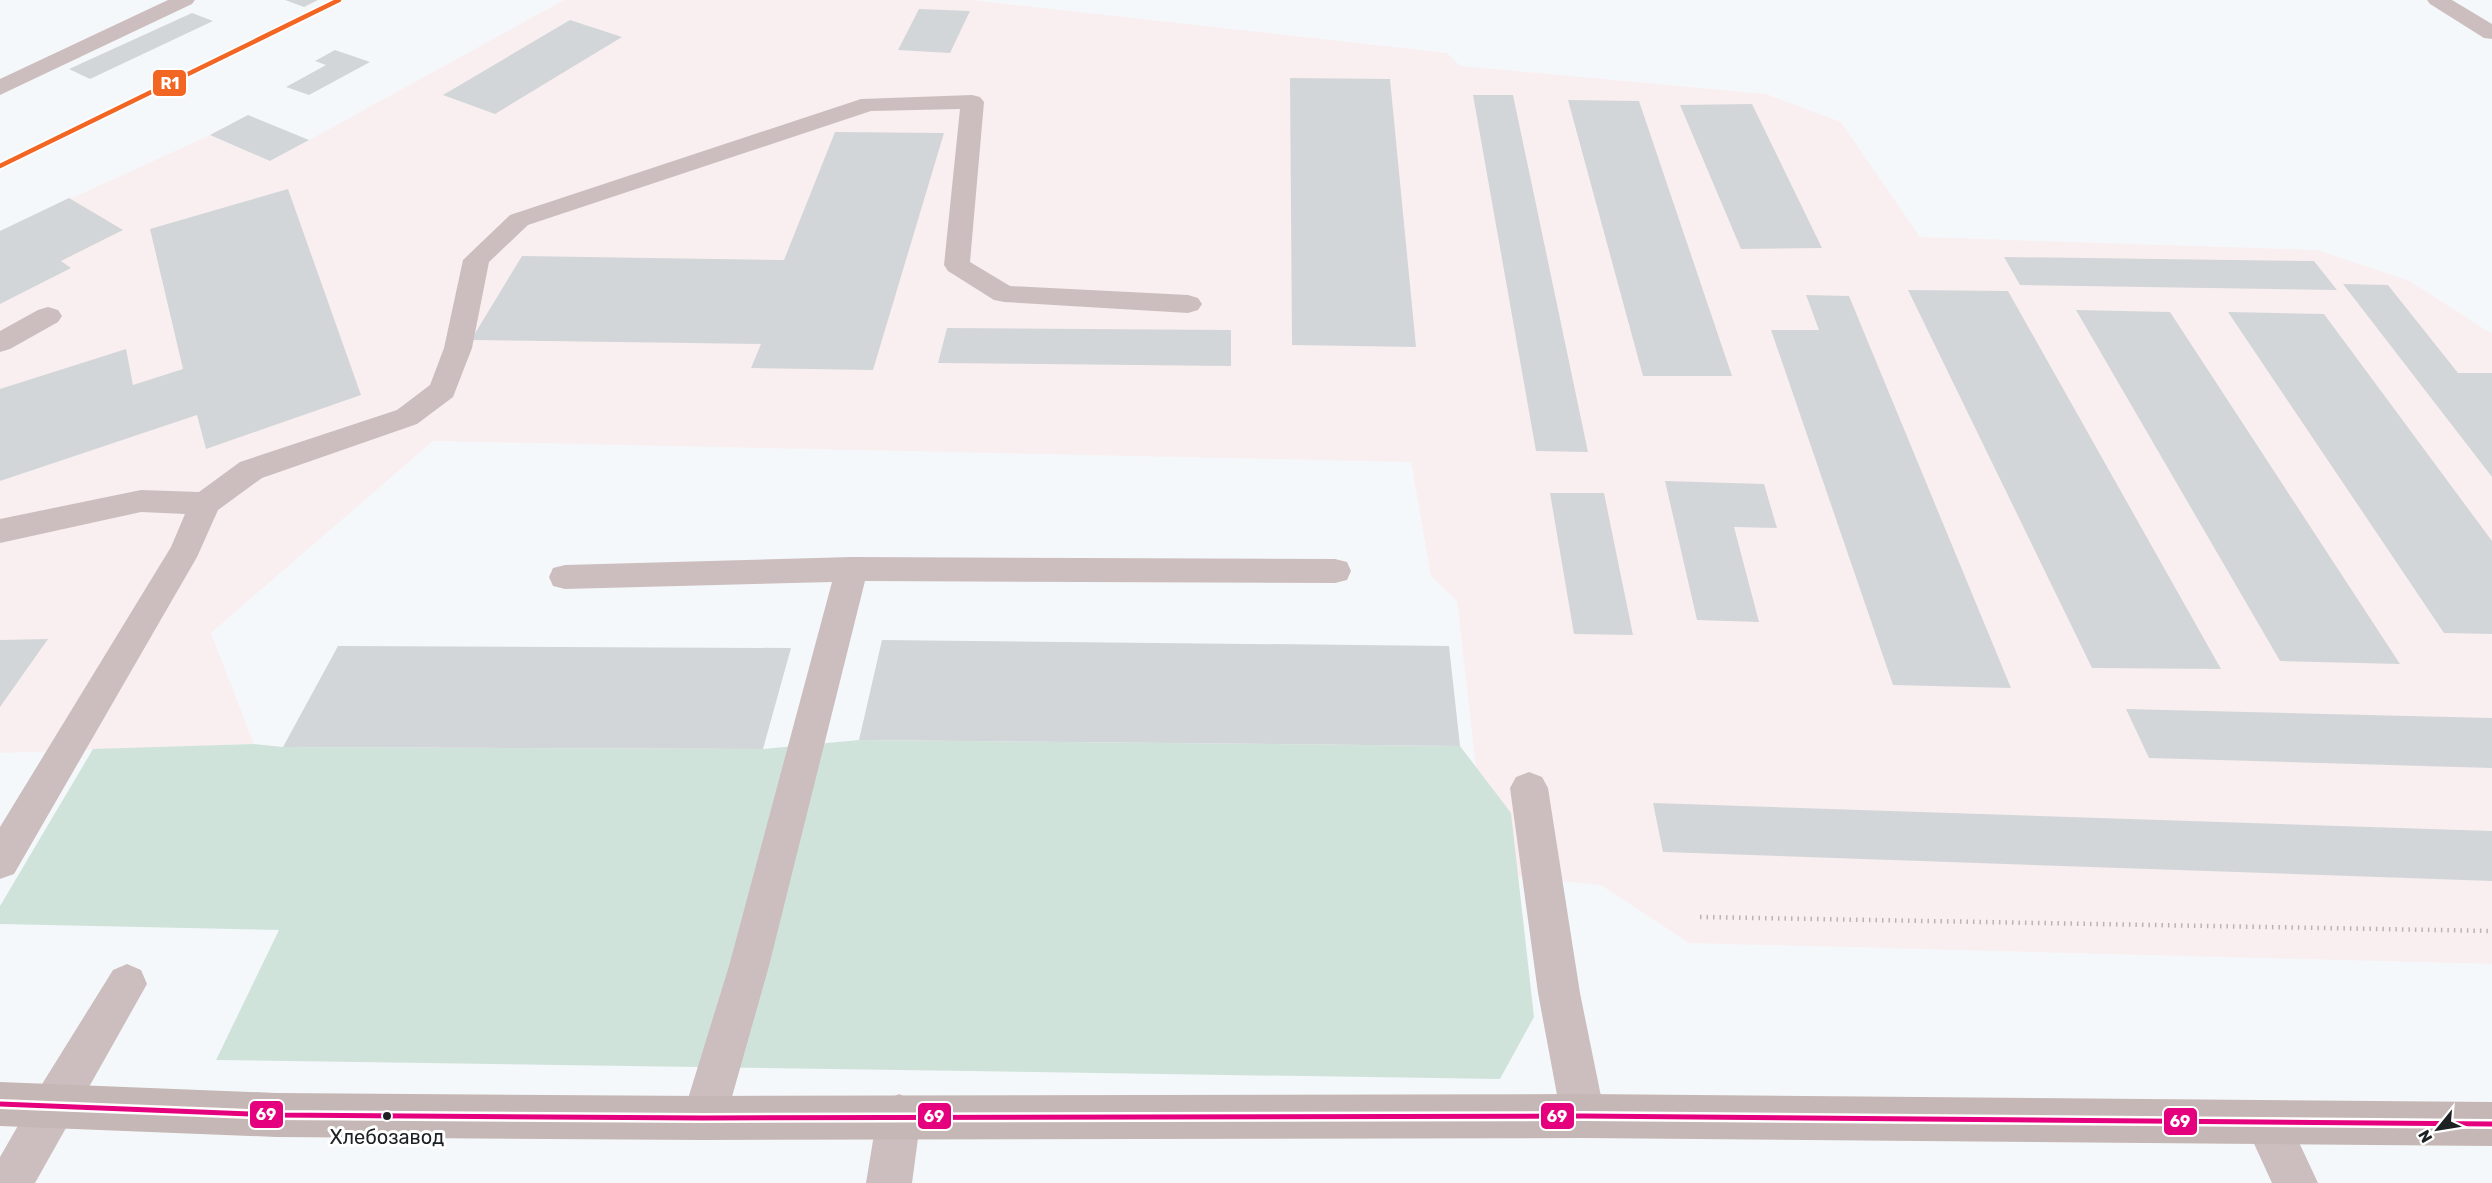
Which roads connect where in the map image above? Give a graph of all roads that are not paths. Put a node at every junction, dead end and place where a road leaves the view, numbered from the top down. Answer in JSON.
{"nodes":[{"id":1,"x":186,"y":0,"type":"edge"},
{"id":2,"x":2437,"y":0,"type":"edge"},
{"id":3,"x":2492,"y":33,"type":"edge"},
{"id":4,"x":0,"y":88,"type":"edge"},
{"id":5,"x":1188,"y":304,"type":"dead end"},
{"id":6,"x":48,"y":316,"type":"dead end"},
{"id":7,"x":0,"y":344,"type":"edge"},
{"id":8,"x":205,"y":503,"type":"junction"},
{"id":9,"x":0,"y":531,"type":"edge"},
{"id":10,"x":852,"y":569,"type":"junction"},
{"id":11,"x":1335,"y":571,"type":"dead end"},
{"id":12,"x":565,"y":577,"type":"dead end"},
{"id":13,"x":1529,"y":788,"type":"dead end"},
{"id":14,"x":0,"y":862,"type":"edge"},
{"id":15,"x":127,"y":984,"type":"dead end"},
{"id":16,"x":0,"y":1104,"type":"edge"},
{"id":17,"x":54,"y":1104,"type":"junction"},
{"id":18,"x":898,"y":1116,"type":"junction"},
{"id":19,"x":1583,"y":1116,"type":"junction"},
{"id":20,"x":704,"y":1118,"type":"junction"},
{"id":21,"x":2267,"y":1124,"type":"junction"},
{"id":22,"x":2492,"y":1124,"type":"edge"},
{"id":23,"x":10,"y":1183,"type":"edge"},
{"id":24,"x":889,"y":1183,"type":"edge"},
{"id":25,"x":2295,"y":1183,"type":"edge"}],
"edges":[{"from":1,"to":4,"type":"lane"},
{"from":2,"to":3,"type":"lane"},
{"from":5,"to":8,"type":"lane"},
{"from":6,"to":7,"type":"lane"},
{"from":8,"to":9,"type":"lane"},
{"from":8,"to":14,"type":"lane"},
{"from":10,"to":11,"type":"lane"},
{"from":10,"to":12,"type":"lane"},
{"from":10,"to":20,"type":"lane"},
{"from":13,"to":19,"type":"lane"},
{"from":15,"to":17,"type":"lane"},
{"from":16,"to":17,"type":"main road"},
{"from":17,"to":20,"type":"main road"},
{"from":17,"to":23,"type":"lane"},
{"from":18,"to":19,"type":"main road"},
{"from":18,"to":20,"type":"main road"},
{"from":18,"to":24,"type":"lane"},
{"from":19,"to":21,"type":"main road"},
{"from":21,"to":22,"type":"main road"},
{"from":21,"to":25,"type":"lane"}]}
